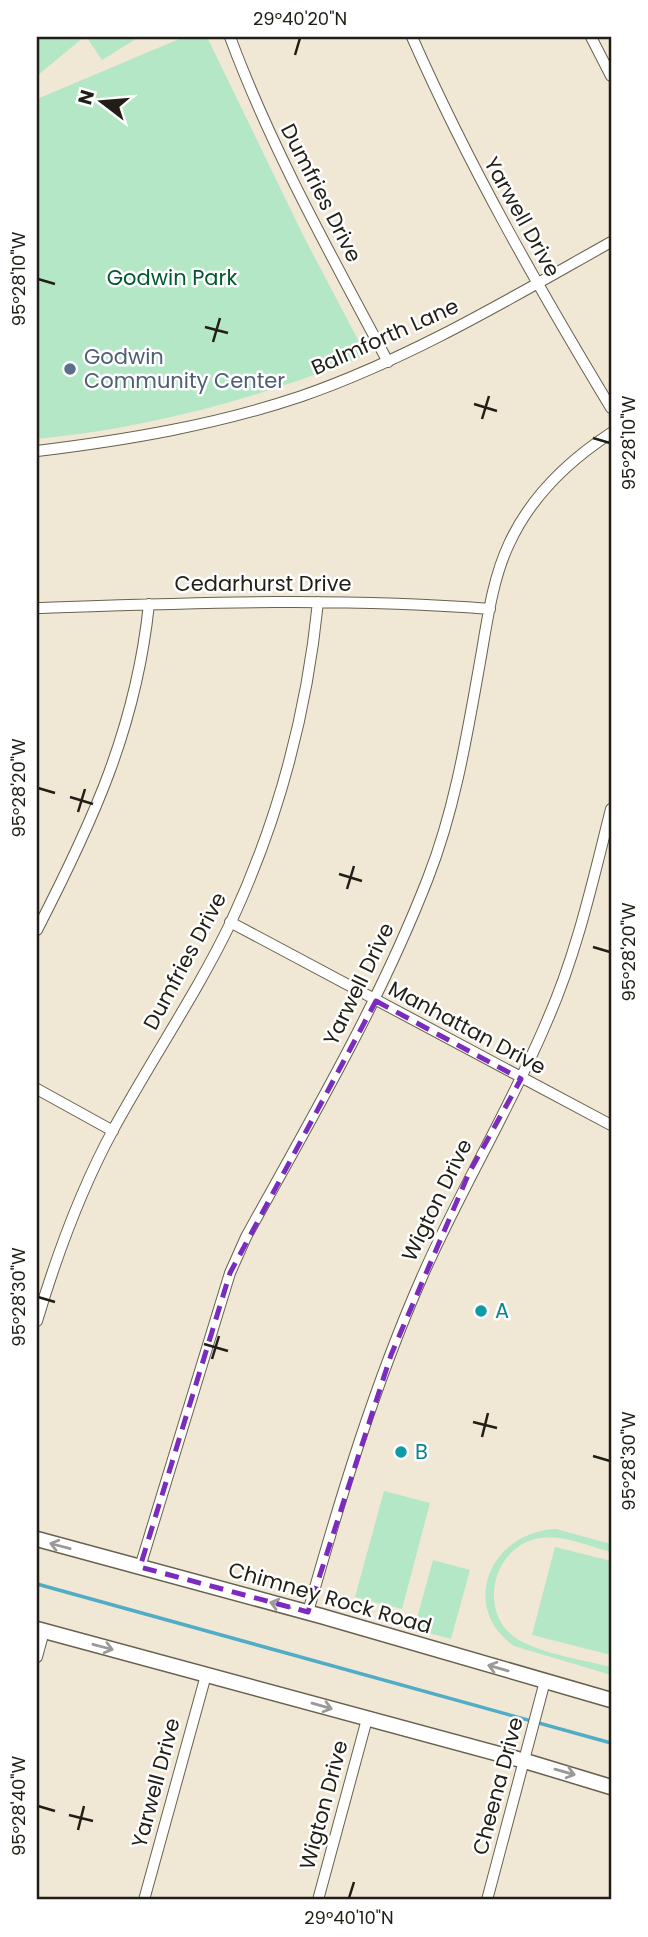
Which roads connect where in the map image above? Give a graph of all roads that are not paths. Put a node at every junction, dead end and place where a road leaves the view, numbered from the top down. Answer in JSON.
{"nodes":[{"id":1,"x":230,"y":37,"type":"edge"},
{"id":2,"x":412,"y":37,"type":"edge"},
{"id":3,"x":591,"y":37,"type":"edge"},
{"id":4,"x":611,"y":76,"type":"edge"},
{"id":5,"x":611,"y":242,"type":"edge"},
{"id":6,"x":536,"y":284,"type":"junction"},
{"id":7,"x":388,"y":362,"type":"junction"},
{"id":8,"x":611,"y":408,"type":"edge"},
{"id":9,"x":611,"y":433,"type":"edge"},
{"id":10,"x":37,"y":451,"type":"edge"},
{"id":11,"x":318,"y":602,"type":"junction"},
{"id":12,"x":149,"y":604,"type":"junction"},
{"id":13,"x":37,"y":608,"type":"edge"},
{"id":14,"x":490,"y":609,"type":"junction"},
{"id":15,"x":611,"y":809,"type":"edge"},
{"id":16,"x":230,"y":922,"type":"junction"},
{"id":17,"x":37,"y":930,"type":"edge"},
{"id":18,"x":376,"y":1001,"type":"junction"},
{"id":19,"x":521,"y":1079,"type":"junction"},
{"id":20,"x":37,"y":1088,"type":"edge"},
{"id":21,"x":611,"y":1125,"type":"edge"},
{"id":22,"x":113,"y":1130,"type":"junction"},
{"id":23,"x":37,"y":1321,"type":"edge"},
{"id":24,"x":37,"y":1539,"type":"edge"},
{"id":25,"x":140,"y":1567,"type":"junction"},
{"id":26,"x":308,"y":1612,"type":"junction"},
{"id":27,"x":40,"y":1630,"type":"edge"},
{"id":28,"x":37,"y":1657,"type":"edge"},
{"id":29,"x":205,"y":1675,"type":"junction"},
{"id":30,"x":545,"y":1681,"type":"junction"},
{"id":31,"x":611,"y":1700,"type":"edge"},
{"id":32,"x":368,"y":1719,"type":"junction"},
{"id":33,"x":525,"y":1760,"type":"junction"},
{"id":34,"x":611,"y":1787,"type":"edge"},
{"id":35,"x":144,"y":1900,"type":"edge"},
{"id":36,"x":318,"y":1900,"type":"edge"},
{"id":37,"x":487,"y":1900,"type":"edge"}],
"edges":[{"from":1,"to":7,"type":"street","name":"Dumfries Drive"},
{"from":2,"to":6,"type":"street","name":"Yarwell Drive"},
{"from":3,"to":4,"type":"street"},
{"from":5,"to":6,"type":"street","name":"Balmforth Lane"},
{"from":6,"to":7,"type":"street","name":"Balmforth Lane"},
{"from":6,"to":8,"type":"street","name":"Yarwell Drive"},
{"from":7,"to":10,"type":"street","name":"Balmforth Lane"},
{"from":9,"to":14,"type":"street","name":"Yarwell Drive"},
{"from":11,"to":12,"type":"street","name":"Cedarhurst Drive"},
{"from":11,"to":14,"type":"street","name":"Cedarhurst Drive"},
{"from":11,"to":16,"type":"street","name":"Dumfries Drive"},
{"from":12,"to":13,"type":"street","name":"Cedarhurst Drive"},
{"from":12,"to":17,"type":"street"},
{"from":14,"to":18,"type":"street","name":"Yarwell Drive"},
{"from":15,"to":19,"type":"street","name":"Wigton Drive"},
{"from":16,"to":18,"type":"street","name":"Manhattan Drive"},
{"from":16,"to":22,"type":"street","name":"Dumfries Drive"},
{"from":18,"to":19,"type":"street","name":"Manhattan Drive"},
{"from":18,"to":25,"type":"street","name":"Yarwell Drive"},
{"from":19,"to":21,"type":"street","name":"Manhattan Drive"},
{"from":19,"to":26,"type":"street","name":"Wigton Drive"},
{"from":20,"to":22,"type":"street"},
{"from":22,"to":23,"type":"street","name":"Dumfries Drive"},
{"from":25,"to":24,"type":"main road","name":"Chimney Rock Road","one_way":true},
{"from":26,"to":25,"type":"main road","name":"Chimney Rock Road","one_way":true},
{"from":30,"to":26,"type":"main road","name":"Chimney Rock Road","one_way":true},
{"from":27,"to":28,"type":"street"},
{"from":27,"to":29,"type":"main road","one_way":true},
{"from":29,"to":32,"type":"main road","one_way":true},
{"from":29,"to":35,"type":"street","name":"Yarwell Drive"},
{"from":30,"to":31,"type":"main road","name":"Chimney Rock Road"},
{"from":30,"to":33,"type":"street","name":"Cheena Drive"},
{"from":32,"to":33,"type":"main road"},
{"from":32,"to":36,"type":"street","name":"Wigton Drive"},
{"from":33,"to":34,"type":"main road","one_way":true},
{"from":33,"to":37,"type":"street","name":"Cheena Drive"}]}
